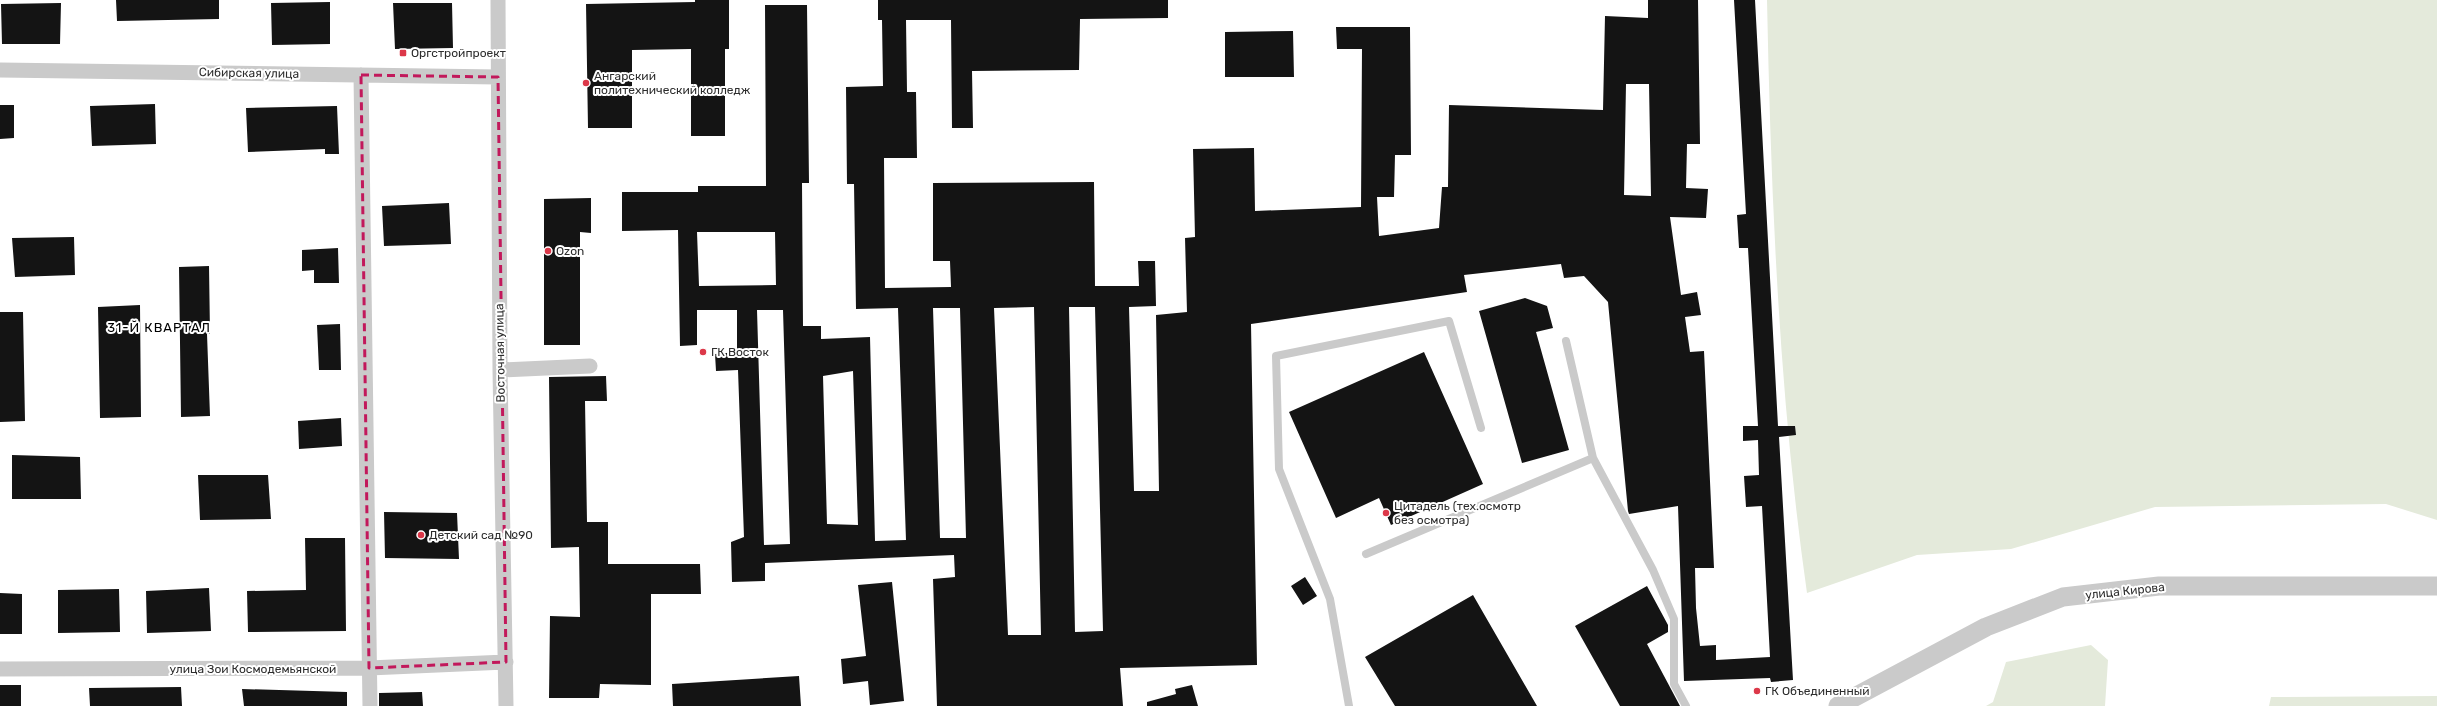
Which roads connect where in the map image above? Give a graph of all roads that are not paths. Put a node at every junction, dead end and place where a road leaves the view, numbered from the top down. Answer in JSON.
{"nodes":[{"id":1,"x":498,"y":0,"type":"edge"},
{"id":2,"x":0,"y":70,"type":"edge"},
{"id":3,"x":361,"y":75,"type":"junction"},
{"id":4,"x":498,"y":77,"type":"junction"},
{"id":5,"x":1566,"y":341,"type":"dead end"},
{"id":6,"x":590,"y":366,"type":"dead end"},
{"id":7,"x":500,"y":370,"type":"junction"},
{"id":8,"x":1481,"y":428,"type":"dead end"},
{"id":9,"x":1593,"y":458,"type":"junction"},
{"id":10,"x":1366,"y":554,"type":"dead end"},
{"id":11,"x":2437,"y":586,"type":"edge"},
{"id":12,"x":506,"y":662,"type":"junction"},
{"id":13,"x":369,"y":668,"type":"junction"},
{"id":14,"x":0,"y":669,"type":"edge"},
{"id":15,"x":370,"y":706,"type":"edge"},
{"id":16,"x":506,"y":706,"type":"edge"},
{"id":17,"x":1349,"y":706,"type":"edge"},
{"id":18,"x":1686,"y":706,"type":"edge"},
{"id":19,"x":1838,"y":706,"type":"edge"}],
"edges":[{"from":1,"to":4,"type":"street","name":"Восточная улица"},
{"from":2,"to":3,"type":"street","name":"Сибирская улица"},
{"from":3,"to":4,"type":"street","name":"Сибирская улица"},
{"from":3,"to":13,"type":"street"},
{"from":4,"to":7,"type":"street","name":"Восточная улица"},
{"from":5,"to":9,"type":"lane"},
{"from":6,"to":7,"type":"street"},
{"from":7,"to":12,"type":"street","name":"Восточная улица"},
{"from":8,"to":17,"type":"lane"},
{"from":9,"to":10,"type":"lane"},
{"from":9,"to":18,"type":"lane"},
{"from":11,"to":19,"type":"street","name":"улица Кирова"},
{"from":12,"to":13,"type":"street","name":"улица Зои Космодемьянской"},
{"from":12,"to":16,"type":"street","name":"Восточная улица"},
{"from":13,"to":14,"type":"street","name":"улица Зои Космодемьянской"},
{"from":13,"to":15,"type":"street"}]}
